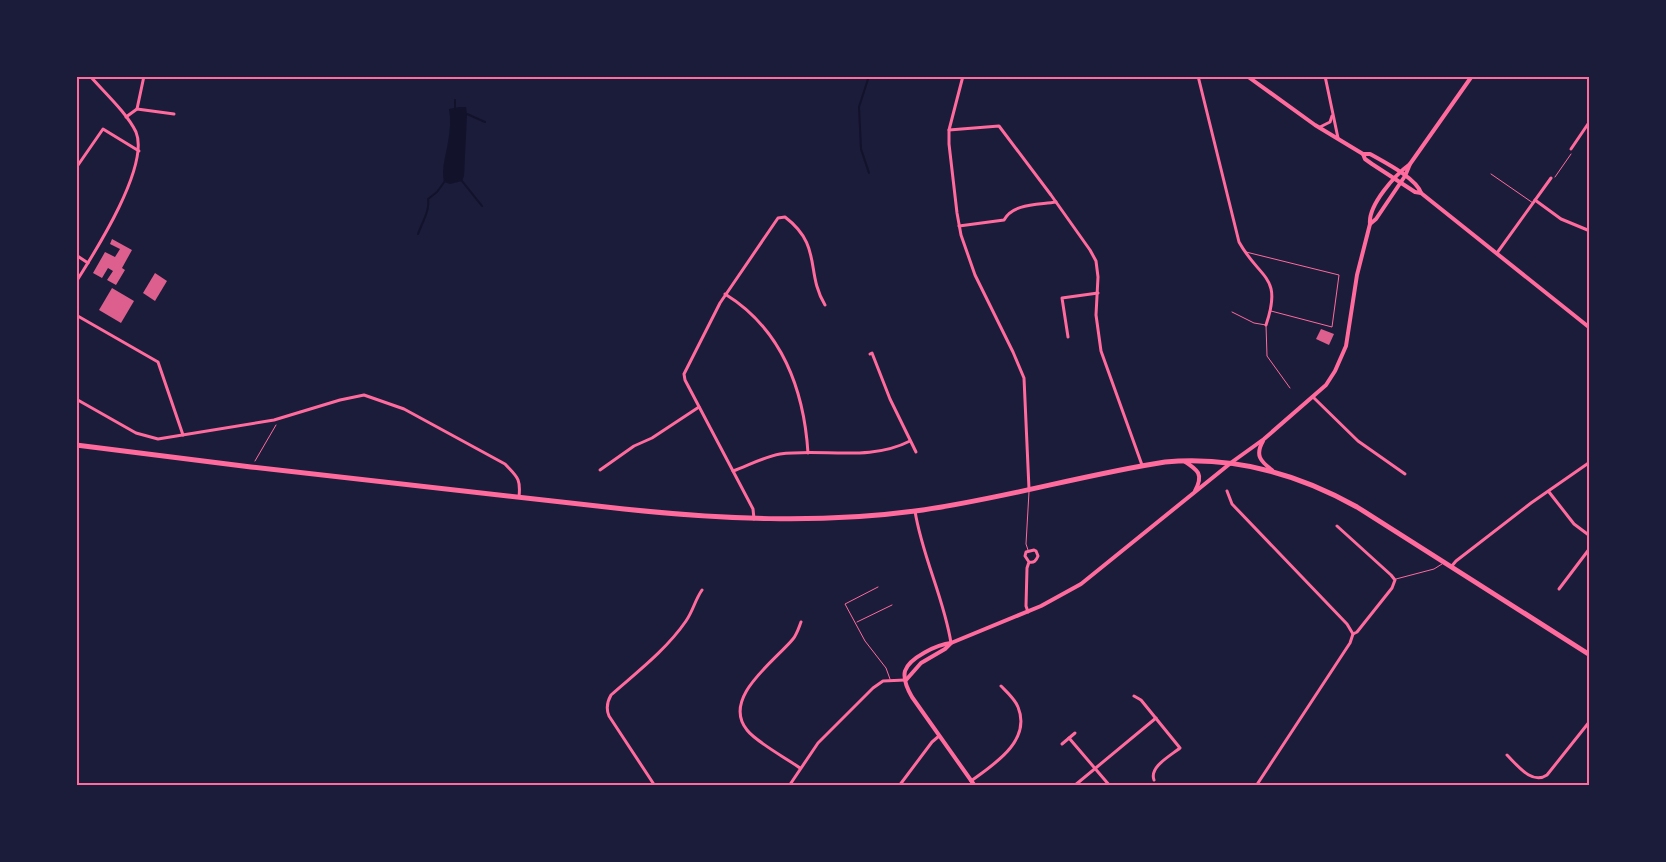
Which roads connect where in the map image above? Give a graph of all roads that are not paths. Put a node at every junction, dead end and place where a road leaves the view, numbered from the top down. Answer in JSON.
{"nodes":[{"id":1,"x":90,"y":76,"type":"edge"},
{"id":2,"x":144,"y":76,"type":"edge"},
{"id":3,"x":964,"y":76,"type":"edge"},
{"id":4,"x":1198,"y":76,"type":"edge"},
{"id":5,"x":1247,"y":76,"type":"edge"},
{"id":6,"x":1325,"y":76,"type":"edge"},
{"id":7,"x":1472,"y":76,"type":"edge"},
{"id":8,"x":137,"y":109,"type":"junction"},
{"id":9,"x":174,"y":114,"type":"dead end"},
{"id":10,"x":1333,"y":116,"type":"junction"},
{"id":11,"x":126,"y":117,"type":"junction"},
{"id":12,"x":1590,"y":121,"type":"edge"},
{"id":13,"x":1320,"y":128,"type":"junction"},
{"id":14,"x":949,"y":130,"type":"junction"},
{"id":15,"x":1338,"y":138,"type":"junction"},
{"id":16,"x":1571,"y":149,"type":"road end"},
{"id":17,"x":139,"y":151,"type":"junction"},
{"id":18,"x":1363,"y":154,"type":"junction"},
{"id":19,"x":1410,"y":164,"type":"junction"},
{"id":20,"x":76,"y":168,"type":"edge"},
{"id":21,"x":1399,"y":172,"type":"junction"},
{"id":22,"x":1491,"y":174,"type":"dead end"},
{"id":23,"x":1405,"y":176,"type":"junction"},
{"id":24,"x":1394,"y":177,"type":"junction"},
{"id":25,"x":1551,"y":178,"type":"road end"},
{"id":26,"x":1400,"y":182,"type":"junction"},
{"id":27,"x":1421,"y":193,"type":"junction"},
{"id":28,"x":1056,"y":202,"type":"junction"},
{"id":29,"x":1534,"y":202,"type":"junction"},
{"id":30,"x":1370,"y":224,"type":"junction"},
{"id":31,"x":959,"y":226,"type":"junction"},
{"id":32,"x":1590,"y":231,"type":"edge"},
{"id":33,"x":1244,"y":251,"type":"junction"},
{"id":34,"x":1497,"y":253,"type":"junction"},
{"id":35,"x":76,"y":255,"type":"edge"},
{"id":36,"x":88,"y":263,"type":"junction"},
{"id":37,"x":76,"y":282,"type":"edge"},
{"id":38,"x":1098,"y":292,"type":"junction"},
{"id":39,"x":725,"y":294,"type":"junction"},
{"id":40,"x":825,"y":305,"type":"dead end"},
{"id":41,"x":1271,"y":311,"type":"junction"},
{"id":42,"x":1232,"y":312,"type":"dead end"},
{"id":43,"x":76,"y":315,"type":"edge"},
{"id":44,"x":1266,"y":325,"type":"junction"},
{"id":45,"x":1590,"y":328,"type":"edge"},
{"id":46,"x":1068,"y":337,"type":"dead end"},
{"id":47,"x":870,"y":354,"type":"dead end"},
{"id":48,"x":1290,"y":388,"type":"dead end"},
{"id":49,"x":1313,"y":397,"type":"junction"},
{"id":50,"x":76,"y":399,"type":"edge"},
{"id":51,"x":699,"y":406,"type":"junction"},
{"id":52,"x":183,"y":435,"type":"junction"},
{"id":53,"x":1264,"y":439,"type":"junction"},
{"id":54,"x":910,"y":441,"type":"junction"},
{"id":55,"x":76,"y":446,"type":"edge"},
{"id":56,"x":916,"y":452,"type":"dead end"},
{"id":57,"x":808,"y":453,"type":"junction"},
{"id":58,"x":1182,"y":460,"type":"junction"},
{"id":59,"x":1232,"y":462,"type":"junction"},
{"id":60,"x":1590,"y":462,"type":"edge"},
{"id":61,"x":1142,"y":465,"type":"junction"},
{"id":62,"x":600,"y":470,"type":"dead end"},
{"id":63,"x":733,"y":471,"type":"junction"},
{"id":64,"x":1273,"y":472,"type":"junction"},
{"id":65,"x":1405,"y":474,"type":"dead end"},
{"id":66,"x":1029,"y":489,"type":"junction"},
{"id":67,"x":1227,"y":491,"type":"dead end"},
{"id":68,"x":1549,"y":492,"type":"junction"},
{"id":69,"x":1194,"y":494,"type":"junction"},
{"id":70,"x":519,"y":498,"type":"junction"},
{"id":71,"x":914,"y":511,"type":"junction"},
{"id":72,"x":754,"y":519,"type":"junction"},
{"id":73,"x":1337,"y":526,"type":"dead end"},
{"id":74,"x":1590,"y":536,"type":"edge"},
{"id":75,"x":1590,"y":548,"type":"edge"},
{"id":76,"x":1028,"y":550,"type":"junction"},
{"id":77,"x":1029,"y":562,"type":"junction"},
{"id":78,"x":1444,"y":562,"type":"junction"},
{"id":79,"x":1451,"y":566,"type":"junction"},
{"id":80,"x":1395,"y":580,"type":"junction"},
{"id":81,"x":878,"y":587,"type":"dead end"},
{"id":82,"x":1558,"y":589,"type":"dead end"},
{"id":83,"x":702,"y":590,"type":"dead end"},
{"id":84,"x":892,"y":605,"type":"dead end"},
{"id":85,"x":1028,"y":612,"type":"junction"},
{"id":86,"x":801,"y":622,"type":"dead end"},
{"id":87,"x":856,"y":622,"type":"junction"},
{"id":88,"x":1353,"y":634,"type":"junction"},
{"id":89,"x":951,"y":643,"type":"junction"},
{"id":90,"x":1590,"y":655,"type":"edge"},
{"id":91,"x":890,"y":680,"type":"junction"},
{"id":92,"x":906,"y":680,"type":"junction"},
{"id":93,"x":1001,"y":686,"type":"dead end"},
{"id":94,"x":1134,"y":696,"type":"dead end"},
{"id":95,"x":1156,"y":718,"type":"junction"},
{"id":96,"x":1590,"y":721,"type":"edge"},
{"id":97,"x":1075,"y":733,"type":"dead end"},
{"id":98,"x":939,"y":736,"type":"junction"},
{"id":99,"x":1069,"y":738,"type":"junction"},
{"id":100,"x":1062,"y":744,"type":"dead end"},
{"id":101,"x":1507,"y":756,"type":"dead end"},
{"id":102,"x":800,"y":768,"type":"junction"},
{"id":103,"x":1095,"y":768,"type":"junction"},
{"id":104,"x":1154,"y":780,"type":"dead end"},
{"id":105,"x":971,"y":781,"type":"junction"},
{"id":106,"x":654,"y":786,"type":"edge"},
{"id":107,"x":789,"y":786,"type":"edge"},
{"id":108,"x":900,"y":786,"type":"edge"},
{"id":109,"x":975,"y":786,"type":"edge"},
{"id":110,"x":1074,"y":786,"type":"edge"},
{"id":111,"x":1110,"y":786,"type":"edge"},
{"id":112,"x":1256,"y":786,"type":"edge"}],
"edges":[{"from":1,"to":11,"type":"street"},
{"from":2,"to":8,"type":"street"},
{"from":3,"to":14,"type":"street"},
{"from":4,"to":33,"type":"street"},
{"from":5,"to":13,"type":"street"},
{"from":6,"to":10,"type":"street"},
{"from":7,"to":19,"type":"street"},
{"from":8,"to":9,"type":"street"},
{"from":8,"to":11,"type":"street"},
{"from":10,"to":13,"type":"street"},
{"from":10,"to":15,"type":"street"},
{"from":11,"to":17,"type":"street"},
{"from":12,"to":16,"type":"street"},
{"from":13,"to":15,"type":"street"},
{"from":14,"to":28,"type":"street"},
{"from":14,"to":31,"type":"street"},
{"from":15,"to":18,"type":"street"},
{"from":17,"to":20,"type":"street"},
{"from":17,"to":36,"type":"street"},
{"from":18,"to":21,"type":"street"},
{"from":18,"to":24,"type":"street"},
{"from":19,"to":21,"type":"street"},
{"from":19,"to":23,"type":"street"},
{"from":21,"to":23,"type":"street"},
{"from":21,"to":24,"type":"street"},
{"from":22,"to":29,"type":"lane"},
{"from":23,"to":26,"type":"street"},
{"from":23,"to":27,"type":"street"},
{"from":24,"to":26,"type":"street"},
{"from":24,"to":30,"type":"street"},
{"from":25,"to":29,"type":"street"},
{"from":26,"to":27,"type":"street"},
{"from":26,"to":30,"type":"street"},
{"from":27,"to":34,"type":"street"},
{"from":28,"to":31,"type":"street"},
{"from":28,"to":38,"type":"street"},
{"from":29,"to":32,"type":"street"},
{"from":29,"to":34,"type":"street"},
{"from":30,"to":49,"type":"street"},
{"from":31,"to":66,"type":"street"},
{"from":33,"to":41,"type":"street"},
{"from":33,"to":41,"type":"lane"},
{"from":34,"to":45,"type":"street"},
{"from":35,"to":36,"type":"street"},
{"from":36,"to":37,"type":"street"},
{"from":38,"to":46,"type":"street"},
{"from":38,"to":61,"type":"street"},
{"from":39,"to":40,"type":"street"},
{"from":39,"to":51,"type":"street"},
{"from":39,"to":57,"type":"street"},
{"from":41,"to":44,"type":"street"},
{"from":42,"to":44,"type":"lane"},
{"from":43,"to":52,"type":"street"},
{"from":44,"to":48,"type":"lane"},
{"from":47,"to":54,"type":"street"},
{"from":49,"to":53,"type":"street"},
{"from":49,"to":65,"type":"street"},
{"from":50,"to":52,"type":"street"},
{"from":51,"to":62,"type":"street"},
{"from":51,"to":63,"type":"street"},
{"from":52,"to":70,"type":"street"},
{"from":53,"to":59,"type":"street"},
{"from":53,"to":64,"type":"street"},
{"from":54,"to":56,"type":"street"},
{"from":54,"to":57,"type":"street"},
{"from":55,"to":70,"type":"main road"},
{"from":57,"to":63,"type":"street"},
{"from":58,"to":59,"type":"main road"},
{"from":58,"to":61,"type":"main road"},
{"from":58,"to":69,"type":"street"},
{"from":59,"to":64,"type":"main road"},
{"from":59,"to":69,"type":"street"},
{"from":60,"to":68,"type":"street"},
{"from":61,"to":66,"type":"main road"},
{"from":63,"to":72,"type":"street"},
{"from":64,"to":78,"type":"main road"},
{"from":66,"to":71,"type":"main road"},
{"from":66,"to":76,"type":"lane"},
{"from":67,"to":88,"type":"street"},
{"from":68,"to":74,"type":"street"},
{"from":68,"to":79,"type":"street"},
{"from":69,"to":85,"type":"street"},
{"from":70,"to":72,"type":"main road"},
{"from":71,"to":72,"type":"main road"},
{"from":71,"to":89,"type":"street"},
{"from":73,"to":80,"type":"street"},
{"from":75,"to":82,"type":"street"},
{"from":76,"to":77,"type":"street"},
{"from":76,"to":77,"type":"street"},
{"from":77,"to":85,"type":"street"},
{"from":78,"to":79,"type":"main road"},
{"from":78,"to":80,"type":"lane"},
{"from":79,"to":90,"type":"main road"},
{"from":80,"to":88,"type":"street"},
{"from":81,"to":87,"type":"lane"},
{"from":83,"to":106,"type":"street"},
{"from":84,"to":87,"type":"lane"},
{"from":85,"to":89,"type":"street"},
{"from":86,"to":102,"type":"street"},
{"from":87,"to":91,"type":"lane"},
{"from":88,"to":112,"type":"street"},
{"from":89,"to":92,"type":"street"},
{"from":91,"to":92,"type":"street"},
{"from":91,"to":102,"type":"street"},
{"from":92,"to":98,"type":"street"},
{"from":93,"to":105,"type":"street"},
{"from":94,"to":95,"type":"street"},
{"from":95,"to":103,"type":"street"},
{"from":95,"to":104,"type":"street"},
{"from":96,"to":101,"type":"street"},
{"from":97,"to":99,"type":"street"},
{"from":98,"to":105,"type":"street"},
{"from":98,"to":108,"type":"street"},
{"from":99,"to":100,"type":"street"},
{"from":99,"to":103,"type":"street"},
{"from":102,"to":107,"type":"street"},
{"from":103,"to":110,"type":"street"},
{"from":103,"to":111,"type":"street"},
{"from":105,"to":109,"type":"street"}]}
